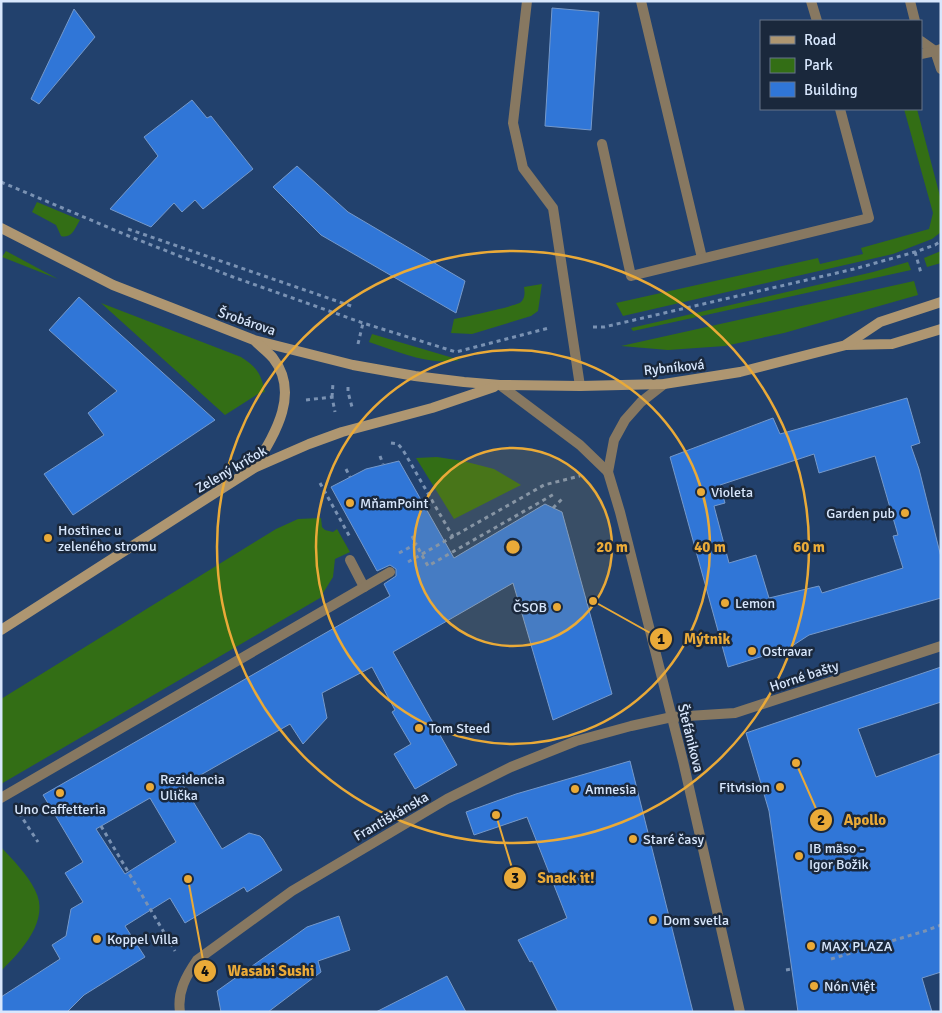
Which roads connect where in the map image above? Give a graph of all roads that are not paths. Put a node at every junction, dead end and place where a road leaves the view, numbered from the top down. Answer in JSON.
{"nodes":[{"id":1,"x":527,"y":1,"type":"edge"},
{"id":2,"x":641,"y":1,"type":"edge"},
{"id":3,"x":811,"y":1,"type":"edge"},
{"id":4,"x":910,"y":1,"type":"edge"},
{"id":5,"x":817,"y":20,"type":"edge"},
{"id":6,"x":915,"y":20,"type":"edge"},
{"id":7,"x":922,"y":42,"type":"edge"},
{"id":8,"x":938,"y":50,"type":"edge"},
{"id":9,"x":922,"y":54,"type":"edge"},
{"id":10,"x":941,"y":69,"type":"edge"},
{"id":11,"x":840,"y":110,"type":"edge"},
{"id":12,"x":602,"y":144,"type":"dead end"},
{"id":13,"x":1,"y":228,"type":"edge"},
{"id":14,"x":702,"y":258,"type":"junction"},
{"id":15,"x":941,"y":302,"type":"edge"},
{"id":16,"x":941,"y":329,"type":"edge"},
{"id":17,"x":254,"y":340,"type":"junction"},
{"id":18,"x":846,"y":345,"type":"junction"},
{"id":19,"x":664,"y":384,"type":"junction"},
{"id":20,"x":500,"y":385,"type":"junction"},
{"id":21,"x":580,"y":386,"type":"junction"},
{"id":22,"x":254,"y":468,"type":"junction"},
{"id":23,"x":608,"y":472,"type":"junction"},
{"id":24,"x":350,"y":560,"type":"dead end"},
{"id":25,"x":390,"y":572,"type":"road end"},
{"id":26,"x":364,"y":587,"type":"junction"},
{"id":27,"x":1,"y":630,"type":"edge"},
{"id":28,"x":941,"y":646,"type":"edge"},
{"id":29,"x":672,"y":717,"type":"junction"},
{"id":30,"x":1,"y":798,"type":"edge"},
{"id":31,"x":180,"y":1012,"type":"edge"},
{"id":32,"x":740,"y":1012,"type":"edge"}],
"edges":[{"from":1,"to":21,"type":"street"},
{"from":2,"to":14,"type":"street"},
{"from":3,"to":5,"type":"street"},
{"from":4,"to":6,"type":"street"},
{"from":7,"to":8,"type":"street"},
{"from":8,"to":9,"type":"street"},
{"from":8,"to":10,"type":"street"},
{"from":11,"to":14,"type":"street"},
{"from":12,"to":14,"type":"street"},
{"from":13,"to":17,"type":"street","name":"Šrobárova"},
{"from":15,"to":18,"type":"street","name":"Rybníková"},
{"from":16,"to":18,"type":"street","name":"Rybníková"},
{"from":17,"to":20,"type":"street","name":"Šrobárova"},
{"from":17,"to":22,"type":"street"},
{"from":18,"to":19,"type":"street","name":"Rybníková"},
{"from":19,"to":21,"type":"street","name":"Rybníková"},
{"from":19,"to":23,"type":"street","name":"Štefánikova"},
{"from":20,"to":21,"type":"street","name":"Rybníková"},
{"from":20,"to":22,"type":"street","name":"Zelený kríčok"},
{"from":20,"to":23,"type":"street","name":"Štefánikova"},
{"from":22,"to":27,"type":"street","name":"Zelený kríčok"},
{"from":23,"to":29,"type":"street","name":"Štefánikova"},
{"from":24,"to":26,"type":"street"},
{"from":25,"to":26,"type":"street"},
{"from":26,"to":30,"type":"street"},
{"from":28,"to":29,"type":"street","name":"Horné bašty"},
{"from":29,"to":31,"type":"street","name":"Františkánska"},
{"from":29,"to":32,"type":"street","name":"Štefánikova"}]}
